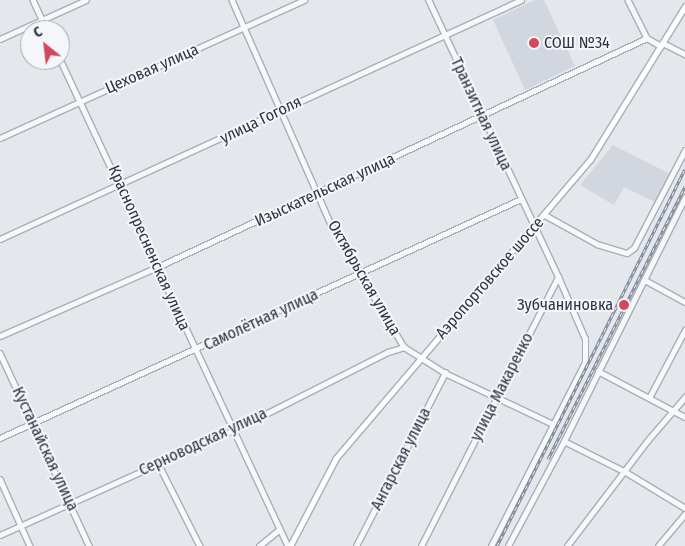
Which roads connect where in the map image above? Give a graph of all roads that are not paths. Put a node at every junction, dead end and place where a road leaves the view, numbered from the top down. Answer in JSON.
{"nodes":[{"id":1,"x":33,"y":0,"type":"edge"},
{"id":2,"x":86,"y":0,"type":"edge"},
{"id":3,"x":232,"y":0,"type":"edge"},
{"id":4,"x":304,"y":0,"type":"edge"},
{"id":5,"x":428,"y":0,"type":"edge"},
{"id":6,"x":521,"y":0,"type":"edge"},
{"id":7,"x":628,"y":0,"type":"edge"},
{"id":8,"x":685,"y":6,"type":"edge"},
{"id":9,"x":42,"y":20,"type":"joint"},
{"id":10,"x":243,"y":27,"type":"junction"},
{"id":11,"x":20,"y":30,"type":"edge"},
{"id":12,"x":444,"y":34,"type":"junction"},
{"id":13,"x":647,"y":38,"type":"junction"},
{"id":14,"x":0,"y":39,"type":"edge"},
{"id":15,"x":662,"y":45,"type":"junction"},
{"id":16,"x":685,"y":54,"type":"edge"},
{"id":17,"x":65,"y":70,"type":"edge"},
{"id":18,"x":80,"y":101,"type":"junction"},
{"id":19,"x":282,"y":110,"type":"junction"},
{"id":20,"x":482,"y":118,"type":"junction"},
{"id":21,"x":0,"y":138,"type":"edge"},
{"id":22,"x":685,"y":150,"type":"edge"},
{"id":23,"x":121,"y":183,"type":"junction"},
{"id":24,"x":319,"y":192,"type":"junction"},
{"id":25,"x":685,"y":197,"type":"edge"},
{"id":26,"x":521,"y":199,"type":"junction"},
{"id":27,"x":545,"y":215,"type":"junction"},
{"id":28,"x":535,"y":227,"type":"junction"},
{"id":29,"x":0,"y":239,"type":"edge"},
{"id":30,"x":158,"y":266,"type":"junction"},
{"id":31,"x":360,"y":273,"type":"junction"},
{"id":32,"x":558,"y":277,"type":"junction"},
{"id":33,"x":646,"y":280,"type":"junction"},
{"id":34,"x":685,"y":302,"type":"edge"},
{"id":35,"x":685,"y":330,"type":"edge"},
{"id":36,"x":0,"y":336,"type":"edge"},
{"id":37,"x":404,"y":347,"type":"junction"},
{"id":38,"x":195,"y":350,"type":"junction"},
{"id":39,"x":0,"y":353,"type":"edge"},
{"id":40,"x":420,"y":359,"type":"junction"},
{"id":41,"x":598,"y":371,"type":"junction"},
{"id":42,"x":445,"y":373,"type":"junction"},
{"id":43,"x":497,"y":396,"type":"junction"},
{"id":44,"x":685,"y":397,"type":"edge"},
{"id":45,"x":649,"y":398,"type":"junction"},
{"id":46,"x":674,"y":410,"type":"junction"},
{"id":47,"x":685,"y":416,"type":"edge"},
{"id":48,"x":32,"y":423,"type":"junction"},
{"id":49,"x":553,"y":424,"type":"junction"},
{"id":50,"x":234,"y":430,"type":"junction"},
{"id":51,"x":0,"y":438,"type":"edge"},
{"id":52,"x":564,"y":441,"type":"junction"},
{"id":53,"x":158,"y":463,"type":"junction"},
{"id":54,"x":624,"y":471,"type":"junction"},
{"id":55,"x":0,"y":479,"type":"edge"},
{"id":56,"x":70,"y":503,"type":"junction"},
{"id":57,"x":685,"y":508,"type":"edge"},
{"id":58,"x":685,"y":514,"type":"edge"},
{"id":59,"x":20,"y":525,"type":"junction"},
{"id":60,"x":279,"y":530,"type":"junction"},
{"id":61,"x":0,"y":535,"type":"edge"},
{"id":62,"x":30,"y":546,"type":"edge"},
{"id":63,"x":89,"y":546,"type":"edge"},
{"id":64,"x":200,"y":546,"type":"edge"},
{"id":65,"x":259,"y":546,"type":"edge"},
{"id":66,"x":289,"y":546,"type":"edge"},
{"id":67,"x":356,"y":546,"type":"edge"},
{"id":68,"x":421,"y":546,"type":"edge"},
{"id":69,"x":491,"y":546,"type":"edge"},
{"id":70,"x":508,"y":546,"type":"edge"},
{"id":71,"x":567,"y":546,"type":"edge"},
{"id":72,"x":658,"y":546,"type":"edge"}],
"edges":[{"from":1,"to":9,"type":"street"},
{"from":2,"to":9,"type":"street"},
{"from":3,"to":10,"type":"street","name":"Октябрьская улица"},
{"from":4,"to":10,"type":"street","name":"Цеховая улица"},
{"from":5,"to":12,"type":"street","name":"Транзитная улица"},
{"from":6,"to":12,"type":"street","name":"улица Гоголя"},
{"from":7,"to":13,"type":"street"},
{"from":8,"to":15,"type":"main road","name":"Аэропортовское шоссе"},
{"from":10,"to":18,"type":"street","name":"Цеховая улица"},
{"from":10,"to":19,"type":"street","name":"Октябрьская улица"},
{"from":11,"to":14,"type":"street"},
{"from":12,"to":19,"type":"street","name":"улица Гоголя"},
{"from":12,"to":20,"type":"street","name":"Транзитная улица"},
{"from":13,"to":15,"type":"street"},
{"from":13,"to":20,"type":"street","name":"Изыскательская улица"},
{"from":15,"to":16,"type":"street"},
{"from":15,"to":27,"type":"main road","name":"Аэропортовское шоссе"},
{"from":17,"to":18,"type":"street","name":"Краснопресненская улица"},
{"from":18,"to":21,"type":"street","name":"Цеховая улица"},
{"from":18,"to":23,"type":"street","name":"Краснопресненская улица"},
{"from":19,"to":23,"type":"street","name":"улица Гоголя"},
{"from":19,"to":24,"type":"street","name":"Октябрьская улица"},
{"from":20,"to":24,"type":"street","name":"Изыскательская улица"},
{"from":20,"to":26,"type":"street","name":"Транзитная улица"},
{"from":22,"to":27,"type":"street"},
{"from":23,"to":29,"type":"street","name":"улица Гоголя"},
{"from":23,"to":30,"type":"street","name":"Краснопресненская улица"},
{"from":24,"to":30,"type":"street","name":"Изыскательская улица"},
{"from":24,"to":31,"type":"street","name":"Октябрьская улица"},
{"from":25,"to":33,"type":"street"},
{"from":26,"to":28,"type":"street","name":"Транзитная улица"},
{"from":26,"to":31,"type":"street","name":"Самолётная улица"},
{"from":27,"to":28,"type":"main road","name":"Аэропортовское шоссе"},
{"from":28,"to":32,"type":"street"},
{"from":28,"to":40,"type":"main road","name":"Аэропортовское шоссе"},
{"from":30,"to":36,"type":"street","name":"Изыскательская улица"},
{"from":30,"to":38,"type":"street","name":"Краснопресненская улица"},
{"from":31,"to":37,"type":"street","name":"Октябрьская улица"},
{"from":31,"to":38,"type":"street","name":"Самолётная улица"},
{"from":32,"to":43,"type":"street","name":"улица Макаренко"},
{"from":32,"to":49,"type":"street"},
{"from":33,"to":34,"type":"street"},
{"from":33,"to":41,"type":"street"},
{"from":35,"to":45,"type":"street"},
{"from":37,"to":40,"type":"street","name":"Октябрьская улица"},
{"from":37,"to":50,"type":"street","name":"Серноводская улица"},
{"from":38,"to":48,"type":"street","name":"Самолётная улица"},
{"from":38,"to":50,"type":"street","name":"Краснопресненская улица"},
{"from":39,"to":48,"type":"street","name":"Кустанайская улица"},
{"from":40,"to":42,"type":"street","name":"Октябрьская улица"},
{"from":40,"to":66,"type":"main road","name":"Аэропортовское шоссе"},
{"from":41,"to":45,"type":"street"},
{"from":41,"to":52,"type":"street"},
{"from":42,"to":43,"type":"street","name":"Октябрьская улица"},
{"from":42,"to":67,"type":"street","name":"Ангарская улица"},
{"from":43,"to":49,"type":"street","name":"Октябрьская улица"},
{"from":43,"to":68,"type":"street","name":"улица Макаренко"},
{"from":44,"to":46,"type":"street"},
{"from":45,"to":46,"type":"street"},
{"from":46,"to":47,"type":"street"},
{"from":46,"to":54,"type":"street"},
{"from":48,"to":51,"type":"street","name":"Самолётная улица"},
{"from":48,"to":56,"type":"street","name":"Кустанайская улица"},
{"from":49,"to":69,"type":"street"},
{"from":50,"to":53,"type":"street","name":"Серноводская улица"},
{"from":50,"to":60,"type":"street","name":"Краснопресненская улица"},
{"from":52,"to":54,"type":"street"},
{"from":52,"to":70,"type":"street"},
{"from":53,"to":56,"type":"street","name":"Серноводская улица"},
{"from":53,"to":64,"type":"street"},
{"from":54,"to":57,"type":"street"},
{"from":54,"to":71,"type":"street"},
{"from":55,"to":59,"type":"street"},
{"from":56,"to":59,"type":"street","name":"Серноводская улица"},
{"from":56,"to":63,"type":"street","name":"Кустанайская улица"},
{"from":58,"to":72,"type":"street"},
{"from":59,"to":61,"type":"street","name":"Серноводская улица"},
{"from":59,"to":62,"type":"street"},
{"from":60,"to":65,"type":"street"},
{"from":60,"to":66,"type":"street","name":"Краснопресненская улица"}]}
